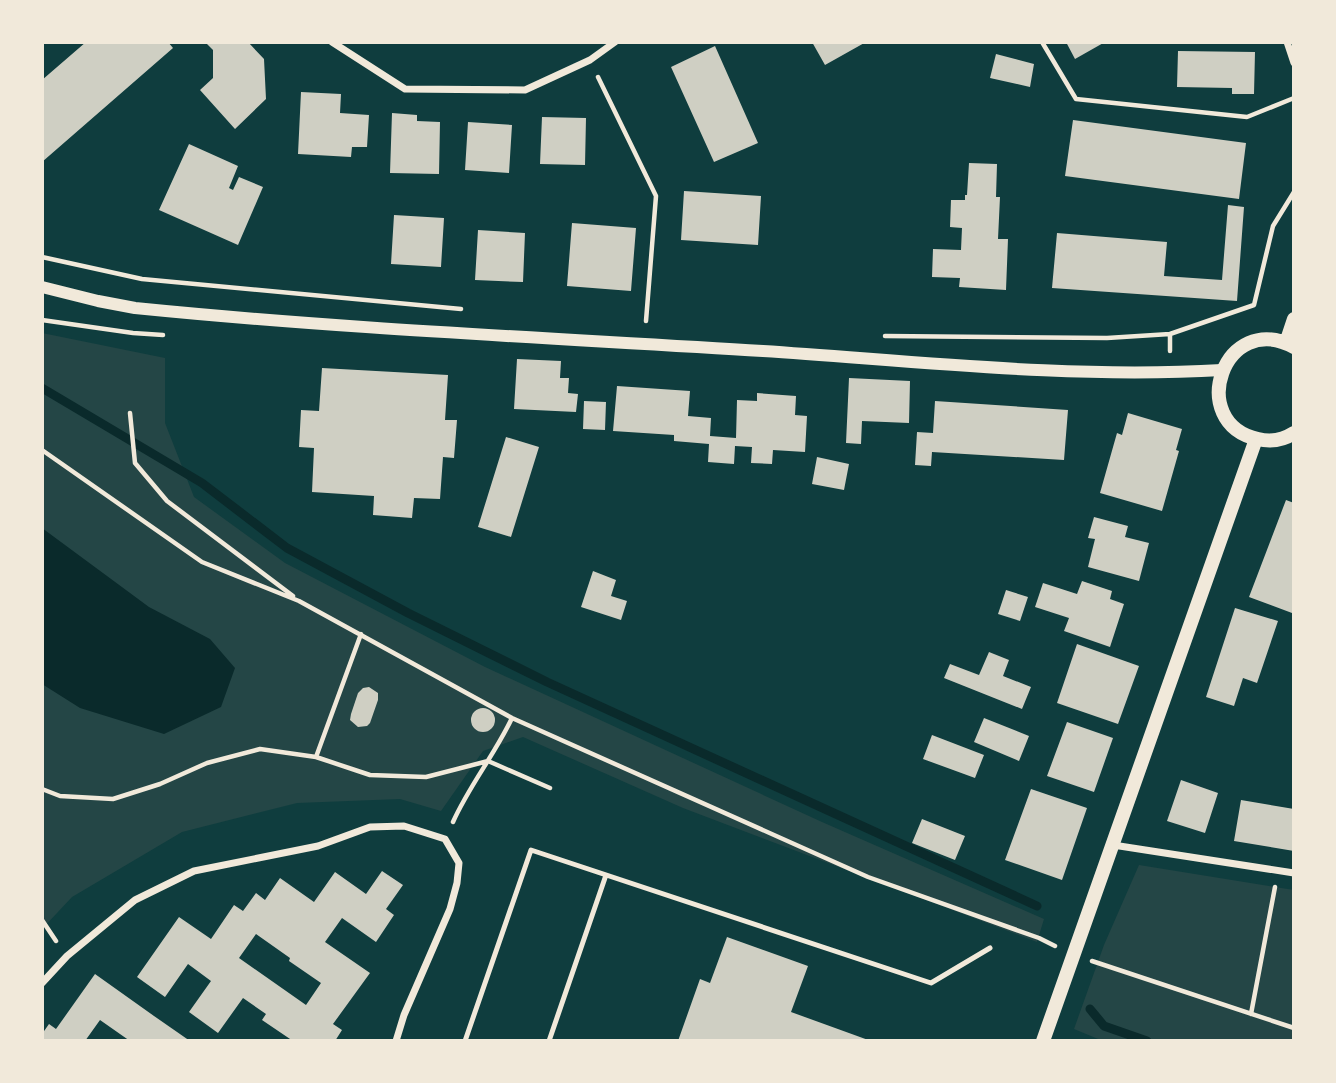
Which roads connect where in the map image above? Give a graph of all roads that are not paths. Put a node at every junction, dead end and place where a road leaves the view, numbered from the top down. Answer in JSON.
{"nodes":[{"id":1,"x":332,"y":42,"type":"edge"},
{"id":2,"x":615,"y":42,"type":"edge"},
{"id":3,"x":1287,"y":42,"type":"edge"},
{"id":4,"x":1294,"y":63,"type":"edge"},
{"id":5,"x":42,"y":287,"type":"edge"},
{"id":6,"x":1294,"y":319,"type":"edge"},
{"id":7,"x":1290,"y":345,"type":"edge"},
{"id":8,"x":1222,"y":370,"type":"junction"},
{"id":9,"x":1294,"y":433,"type":"edge"},
{"id":10,"x":1256,"y":439,"type":"junction"},
{"id":11,"x":1113,"y":845,"type":"junction"},
{"id":12,"x":1294,"y":873,"type":"edge"},
{"id":13,"x":606,"y":874,"type":"junction"},
{"id":14,"x":990,"y":948,"type":"dead end"},
{"id":15,"x":42,"y":983,"type":"edge"},
{"id":16,"x":396,"y":1041,"type":"edge"},
{"id":17,"x":465,"y":1041,"type":"edge"},
{"id":18,"x":549,"y":1041,"type":"edge"},
{"id":19,"x":1043,"y":1041,"type":"edge"}],
"edges":[{"from":1,"to":2,"type":"street"},
{"from":3,"to":4,"type":"street"},
{"from":5,"to":8,"type":"street"},
{"from":6,"to":7,"type":"main road"},
{"from":7,"to":8,"type":"main road"},
{"from":8,"to":10,"type":"main road"},
{"from":9,"to":10,"type":"main road"},
{"from":10,"to":11,"type":"main road"},
{"from":11,"to":12,"type":"street"},
{"from":11,"to":19,"type":"main road"},
{"from":13,"to":14,"type":"lane"},
{"from":13,"to":17,"type":"lane"},
{"from":13,"to":18,"type":"lane"},
{"from":15,"to":16,"type":"street"}]}
